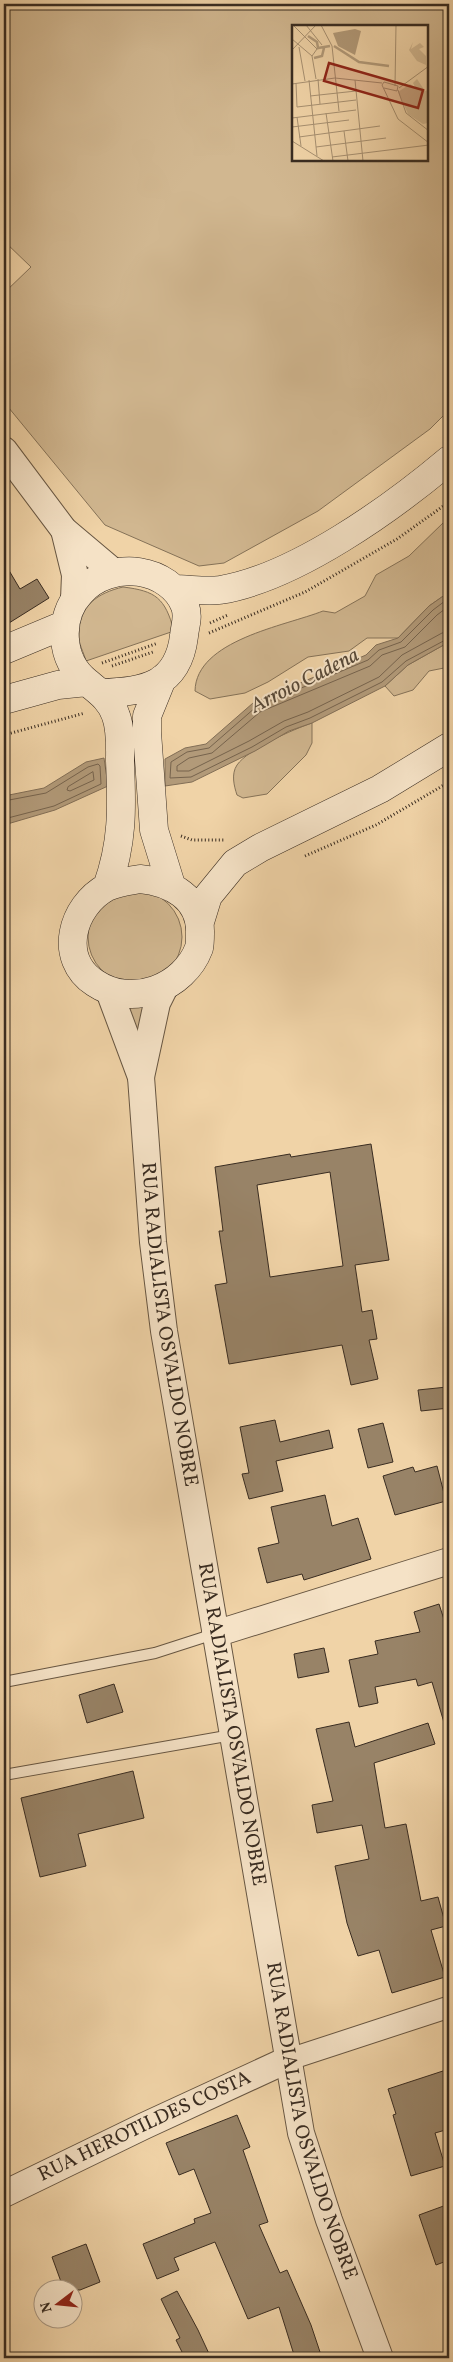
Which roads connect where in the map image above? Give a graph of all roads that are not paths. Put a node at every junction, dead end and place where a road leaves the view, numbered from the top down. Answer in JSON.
{"nodes":[{"id":1,"x":4,"y":450,"type":"edge"},
{"id":2,"x":449,"y":460,"type":"edge"},
{"id":3,"x":64,"y":530,"type":"junction"},
{"id":4,"x":115,"y":573,"type":"junction"},
{"id":5,"x":174,"y":589,"type":"junction"},
{"id":6,"x":74,"y":599,"type":"junction"},
{"id":7,"x":64,"y":625,"type":"junction"},
{"id":8,"x":4,"y":650,"type":"edge"},
{"id":9,"x":162,"y":679,"type":"junction"},
{"id":10,"x":96,"y":682,"type":"junction"},
{"id":11,"x":4,"y":700,"type":"edge"},
{"id":12,"x":449,"y":747,"type":"edge"},
{"id":13,"x":171,"y":885,"type":"junction"},
{"id":14,"x":107,"y":888,"type":"junction"},
{"id":15,"x":200,"y":922,"type":"junction"},
{"id":16,"x":165,"y":987,"type":"junction"},
{"id":17,"x":110,"y":991,"type":"junction"},
{"id":18,"x":141,"y":1077,"type":"junction"},
{"id":19,"x":449,"y":1561,"type":"edge"},
{"id":20,"x":215,"y":1634,"type":"junction"},
{"id":21,"x":4,"y":1682,"type":"edge"},
{"id":22,"x":232,"y":1735,"type":"junction"},
{"id":23,"x":4,"y":1775,"type":"edge"},
{"id":24,"x":449,"y":2007,"type":"edge"},
{"id":25,"x":287,"y":2060,"type":"junction"},
{"id":26,"x":4,"y":2194,"type":"edge"},
{"id":27,"x":380,"y":2358,"type":"edge"}],
"edges":[{"from":1,"to":3,"type":"street"},
{"from":2,"to":5,"type":"main road"},
{"from":3,"to":4,"type":"street"},
{"from":3,"to":6,"type":"street"},
{"from":4,"to":5,"type":"main road"},
{"from":4,"to":6,"type":"main road"},
{"from":5,"to":9,"type":"main road"},
{"from":6,"to":7,"type":"main road"},
{"from":7,"to":8,"type":"main road"},
{"from":7,"to":10,"type":"main road"},
{"from":9,"to":10,"type":"main road"},
{"from":9,"to":13,"type":"main road"},
{"from":10,"to":11,"type":"main road"},
{"from":10,"to":14,"type":"main road"},
{"from":12,"to":15,"type":"main road"},
{"from":13,"to":14,"type":"main road"},
{"from":13,"to":15,"type":"main road"},
{"from":14,"to":17,"type":"main road"},
{"from":15,"to":16,"type":"main road"},
{"from":16,"to":17,"type":"main road"},
{"from":16,"to":18,"type":"street","name":"RUA RADIALISTA OSVALDO NOBRE"},
{"from":17,"to":18,"type":"street","name":"RUA RADIALISTA OSVALDO NOBRE"},
{"from":18,"to":20,"type":"street","name":"RUA RADIALISTA OSVALDO NOBRE"},
{"from":19,"to":20,"type":"street"},
{"from":20,"to":21,"type":"lane"},
{"from":20,"to":22,"type":"street","name":"RUA RADIALISTA OSVALDO NOBRE"},
{"from":22,"to":23,"type":"lane"},
{"from":22,"to":25,"type":"street","name":"RUA RADIALISTA OSVALDO NOBRE"},
{"from":24,"to":25,"type":"street"},
{"from":25,"to":26,"type":"street","name":"RUA HEROTILDES COSTA"},
{"from":25,"to":27,"type":"street","name":"RUA RADIALISTA OSVALDO NOBRE"}]}
